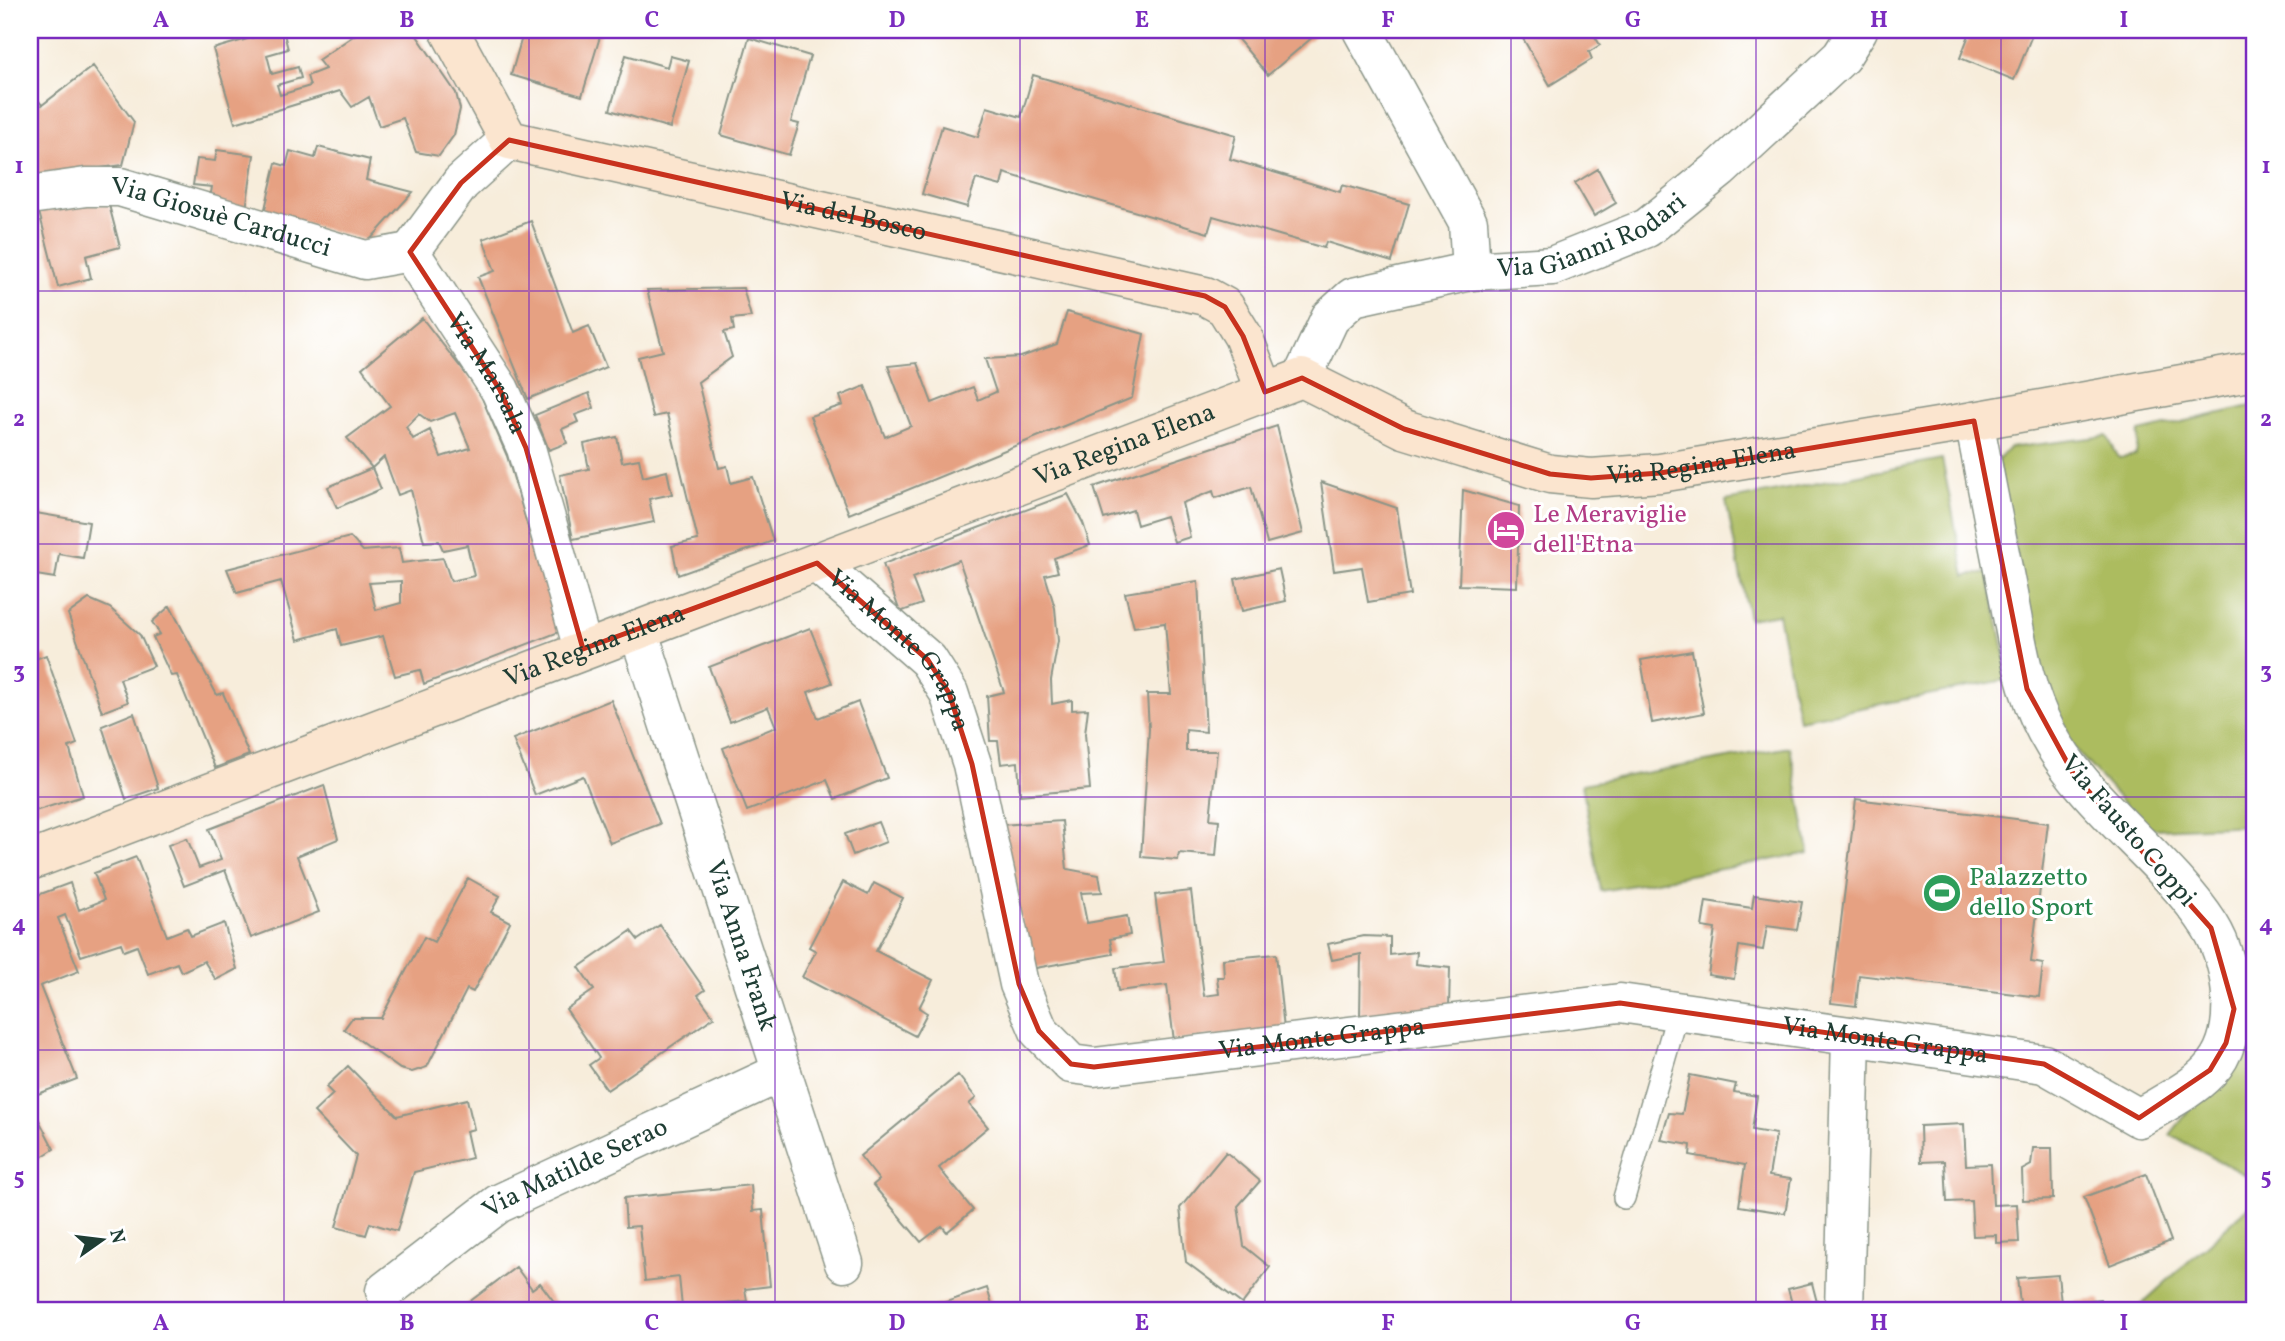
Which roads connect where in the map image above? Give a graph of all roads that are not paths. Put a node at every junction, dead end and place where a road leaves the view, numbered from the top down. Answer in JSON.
{"nodes":[{"id":1,"x":449,"y":30,"type":"edge"},
{"id":2,"x":1362,"y":30,"type":"edge"},
{"id":3,"x":1858,"y":30,"type":"edge"},
{"id":4,"x":509,"y":140,"type":"junction"},
{"id":5,"x":30,"y":195,"type":"edge"},
{"id":6,"x":410,"y":252,"type":"junction"},
{"id":7,"x":1471,"y":271,"type":"junction"},
{"id":8,"x":2255,"y":371,"type":"edge"},
{"id":9,"x":1302,"y":379,"type":"junction"},
{"id":10,"x":1265,"y":392,"type":"junction"},
{"id":11,"x":1974,"y":421,"type":"junction"},
{"id":12,"x":817,"y":563,"type":"junction"},
{"id":13,"x":638,"y":630,"type":"junction"},
{"id":14,"x":583,"y":649,"type":"junction"},
{"id":15,"x":30,"y":860,"type":"edge"},
{"id":16,"x":1679,"y":1009,"type":"junction"},
{"id":17,"x":1850,"y":1036,"type":"junction"},
{"id":18,"x":782,"y":1072,"type":"junction"},
{"id":19,"x":2139,"y":1118,"type":"joint"},
{"id":20,"x":1624,"y":1198,"type":"dead end"},
{"id":21,"x":844,"y":1263,"type":"dead end"},
{"id":22,"x":385,"y":1291,"type":"dead end"},
{"id":23,"x":1844,"y":1311,"type":"edge"}],
"edges":[{"from":1,"to":4,"type":"street"},
{"from":2,"to":7,"type":"street"},
{"from":3,"to":7,"type":"street","name":"Via Gianni Rodari"},
{"from":4,"to":6,"type":"street"},
{"from":4,"to":10,"type":"street","name":"Via del Bosco"},
{"from":5,"to":6,"type":"street","name":"Via Giosuè Carducci"},
{"from":6,"to":14,"type":"street","name":"Via Marsala"},
{"from":7,"to":9,"type":"street","name":"Via Gianni Rodari"},
{"from":8,"to":11,"type":"street","name":"Via Regina Elena"},
{"from":9,"to":10,"type":"street","name":"Via Regina Elena"},
{"from":9,"to":11,"type":"street","name":"Via Regina Elena"},
{"from":10,"to":12,"type":"street","name":"Via Regina Elena"},
{"from":11,"to":19,"type":"street","name":"Via Fausto Coppi"},
{"from":12,"to":13,"type":"street","name":"Via Regina Elena"},
{"from":12,"to":16,"type":"street","name":"Via Monte Grappa"},
{"from":13,"to":14,"type":"street","name":"Via Regina Elena"},
{"from":13,"to":18,"type":"street","name":"Via Anna Frank"},
{"from":14,"to":15,"type":"street","name":"Via Regina Elena"},
{"from":16,"to":17,"type":"street","name":"Via Monte Grappa"},
{"from":16,"to":20,"type":"lane"},
{"from":17,"to":19,"type":"street","name":"Via Monte Grappa"},
{"from":17,"to":23,"type":"street"},
{"from":18,"to":21,"type":"street","name":"Via Anna Frank"},
{"from":18,"to":22,"type":"street","name":"Via Matilde Serao"}]}
